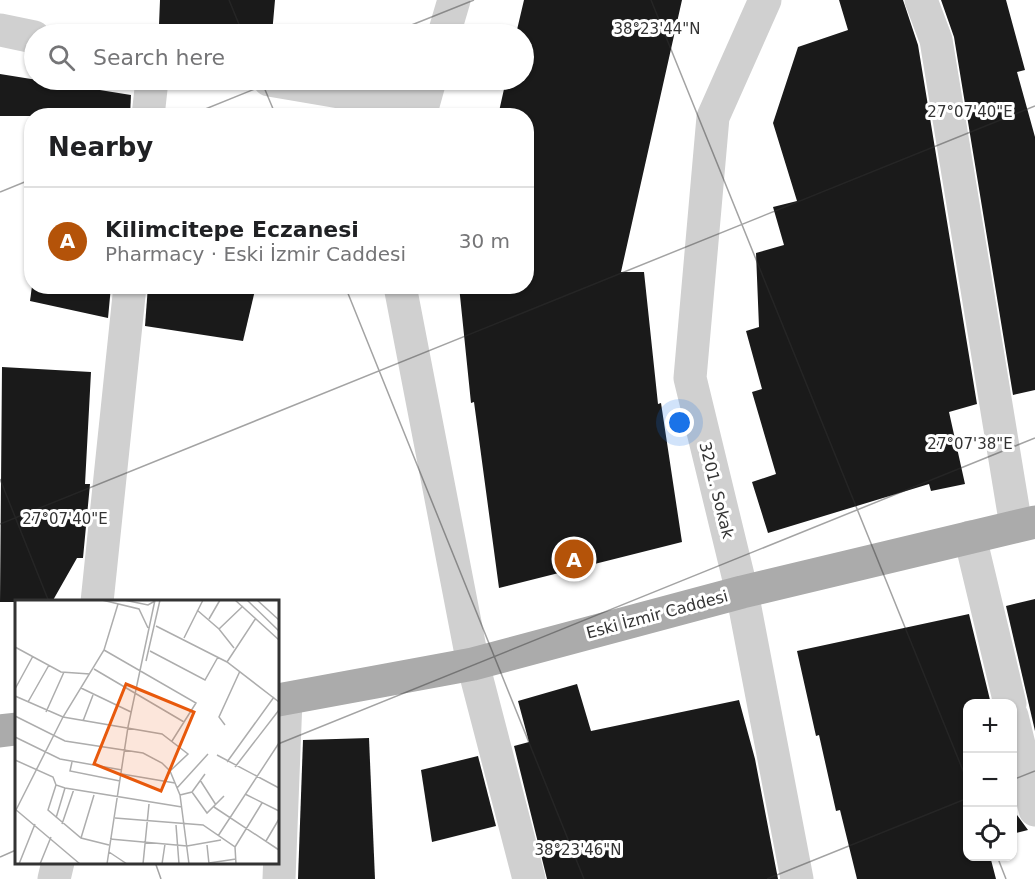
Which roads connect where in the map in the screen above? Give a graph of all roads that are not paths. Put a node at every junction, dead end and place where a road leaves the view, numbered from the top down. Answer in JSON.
{"nodes":[{"id":1,"x":454,"y":0,"type":"edge"},
{"id":2,"x":765,"y":0,"type":"edge"},
{"id":3,"x":921,"y":0,"type":"edge"},
{"id":4,"x":447,"y":24,"type":"edge"},
{"id":5,"x":0,"y":30,"type":"edge"},
{"id":6,"x":24,"y":35,"type":"edge"},
{"id":7,"x":151,"y":90,"type":"edge"},
{"id":8,"x":346,"y":90,"type":"edge"},
{"id":9,"x":424,"y":100,"type":"edge"},
{"id":10,"x":149,"y":108,"type":"edge"},
{"id":11,"x":129,"y":294,"type":"edge"},
{"id":12,"x":402,"y":294,"type":"edge"},
{"id":13,"x":1025,"y":524,"type":"edge"},
{"id":14,"x":970,"y":537,"type":"junction"},
{"id":15,"x":742,"y":592,"type":"junction"},
{"id":16,"x":97,"y":600,"type":"edge"},
{"id":17,"x":473,"y":664,"type":"junction"},
{"id":18,"x":1009,"y":699,"type":"edge"},
{"id":19,"x":282,"y":700,"type":"edge"},
{"id":20,"x":15,"y":729,"type":"edge"},
{"id":21,"x":0,"y":731,"type":"edge"},
{"id":22,"x":1017,"y":736,"type":"edge"},
{"id":23,"x":1035,"y":810,"type":"edge"},
{"id":24,"x":58,"y":864,"type":"edge"},
{"id":25,"x":54,"y":879,"type":"edge"},
{"id":26,"x":279,"y":879,"type":"edge"},
{"id":27,"x":529,"y":879,"type":"edge"},
{"id":28,"x":797,"y":879,"type":"edge"}],
"edges":[{"from":1,"to":4,"type":"street"},
{"from":2,"to":15,"type":"street","name":"3201. Sokak"},
{"from":3,"to":13,"type":"street"},
{"from":5,"to":6,"type":"street"},
{"from":7,"to":10,"type":"street"},
{"from":8,"to":9,"type":"street"},
{"from":11,"to":16,"type":"street"},
{"from":12,"to":17,"type":"street"},
{"from":13,"to":14,"type":"main road","name":"Eski İzmir Caddesi"},
{"from":14,"to":15,"type":"main road","name":"Eski İzmir Caddesi"},
{"from":14,"to":18,"type":"street"},
{"from":15,"to":17,"type":"main road","name":"Eski İzmir Caddesi"},
{"from":15,"to":28,"type":"street","name":"3201. Sokak"},
{"from":17,"to":19,"type":"main road","name":"Eski İzmir Caddesi"},
{"from":17,"to":27,"type":"street"},
{"from":19,"to":26,"type":"street"},
{"from":20,"to":21,"type":"main road"},
{"from":22,"to":23,"type":"street"},
{"from":24,"to":25,"type":"street"}]}
